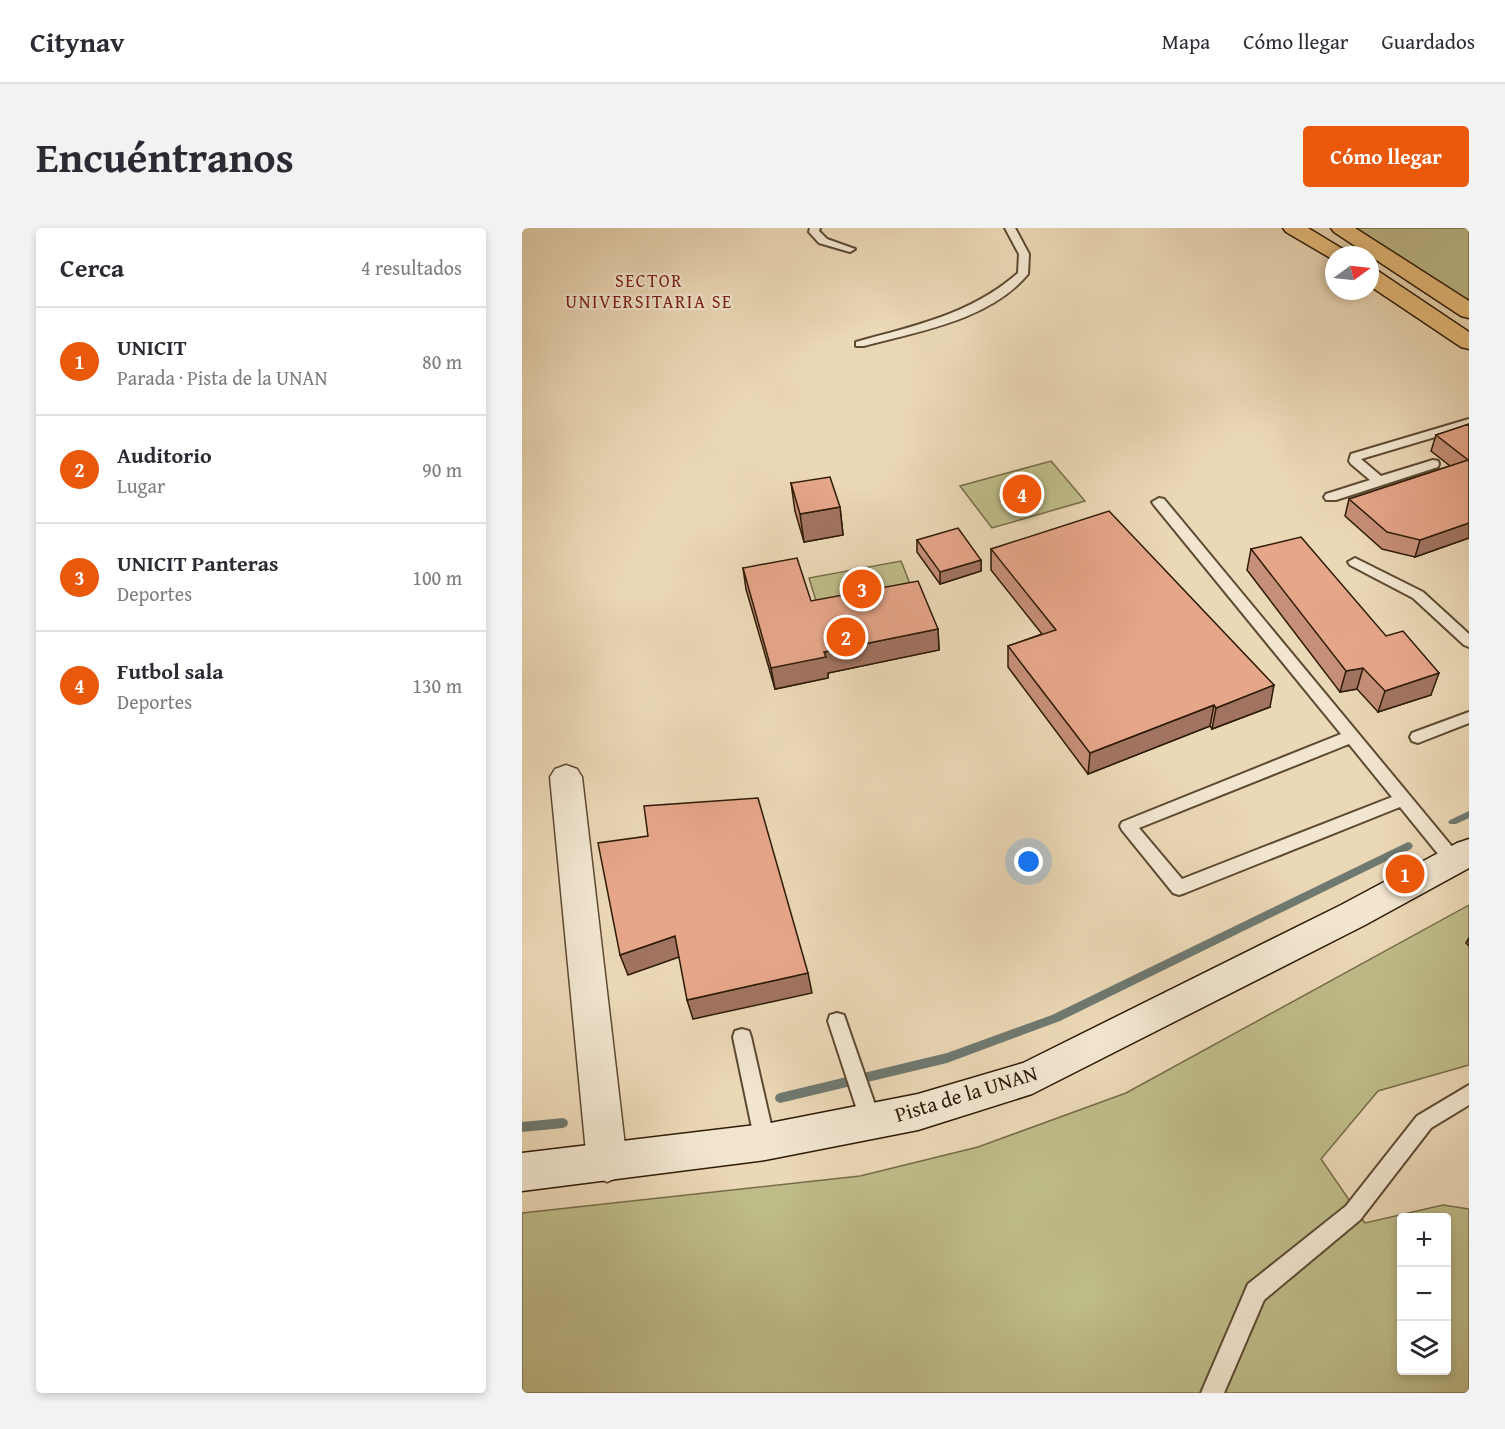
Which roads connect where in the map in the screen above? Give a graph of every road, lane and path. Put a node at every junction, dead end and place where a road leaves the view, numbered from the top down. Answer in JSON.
{"nodes":[{"id":1,"x":815,"y":228,"type":"edge"},
{"id":2,"x":1010,"y":228,"type":"edge"},
{"id":3,"x":1293,"y":228,"type":"edge"},
{"id":4,"x":1341,"y":228,"type":"edge"},
{"id":5,"x":1325,"y":247,"type":"edge"},
{"id":6,"x":850,"y":249,"type":"dead end"},
{"id":7,"x":1379,"y":282,"type":"edge"},
{"id":8,"x":1469,"y":311,"type":"edge"},
{"id":9,"x":1469,"y":342,"type":"edge"},
{"id":10,"x":860,"y":344,"type":"dead end"},
{"id":11,"x":1469,"y":423,"type":"edge"},
{"id":12,"x":1433,"y":464,"type":"dead end"},
{"id":13,"x":1379,"y":481,"type":"junction"},
{"id":14,"x":1331,"y":497,"type":"dead end"},
{"id":15,"x":1159,"y":502,"type":"dead end"},
{"id":16,"x":1355,"y":562,"type":"dead end"},
{"id":17,"x":1469,"y":642,"type":"edge"},
{"id":18,"x":1469,"y":717,"type":"edge"},
{"id":19,"x":1418,"y":736,"type":"dead end"},
{"id":20,"x":1350,"y":737,"type":"junction"},
{"id":21,"x":566,"y":777,"type":"dead end"},
{"id":22,"x":1402,"y":799,"type":"junction"},
{"id":23,"x":1453,"y":850,"type":"edge"},
{"id":24,"x":837,"y":1021,"type":"dead end"},
{"id":25,"x":742,"y":1037,"type":"dead end"},
{"id":26,"x":1469,"y":1094,"type":"edge"},
{"id":27,"x":865,"y":1108,"type":"junction"},
{"id":28,"x":762,"y":1130,"type":"junction"},
{"id":29,"x":606,"y":1149,"type":"junction"},
{"id":30,"x":522,"y":1172,"type":"edge"},
{"id":31,"x":1212,"y":1393,"type":"edge"}],
"edges":[{"from":1,"to":6,"type":"lane"},
{"from":2,"to":10,"type":"lane"},
{"from":3,"to":5,"type":"main road"},
{"from":4,"to":8,"type":"main road"},
{"from":7,"to":9,"type":"main road"},
{"from":11,"to":13,"type":"lane"},
{"from":12,"to":13,"type":"lane"},
{"from":13,"to":14,"type":"lane"},
{"from":15,"to":20,"type":"lane"},
{"from":16,"to":17,"type":"lane"},
{"from":18,"to":19,"type":"lane"},
{"from":20,"to":22,"type":"lane"},
{"from":20,"to":22,"type":"lane"},
{"from":21,"to":29,"type":"main road"},
{"from":22,"to":23,"type":"lane"},
{"from":23,"to":27,"type":"main road","name":"Pista de la UNAN"},
{"from":24,"to":27,"type":"lane"},
{"from":25,"to":28,"type":"lane"},
{"from":26,"to":31,"type":"lane"},
{"from":27,"to":28,"type":"main road","name":"Pista de la UNAN"},
{"from":28,"to":29,"type":"main road","name":"Pista de la UNAN"},
{"from":29,"to":30,"type":"main road","name":"Pista de la UNAN"}]}
